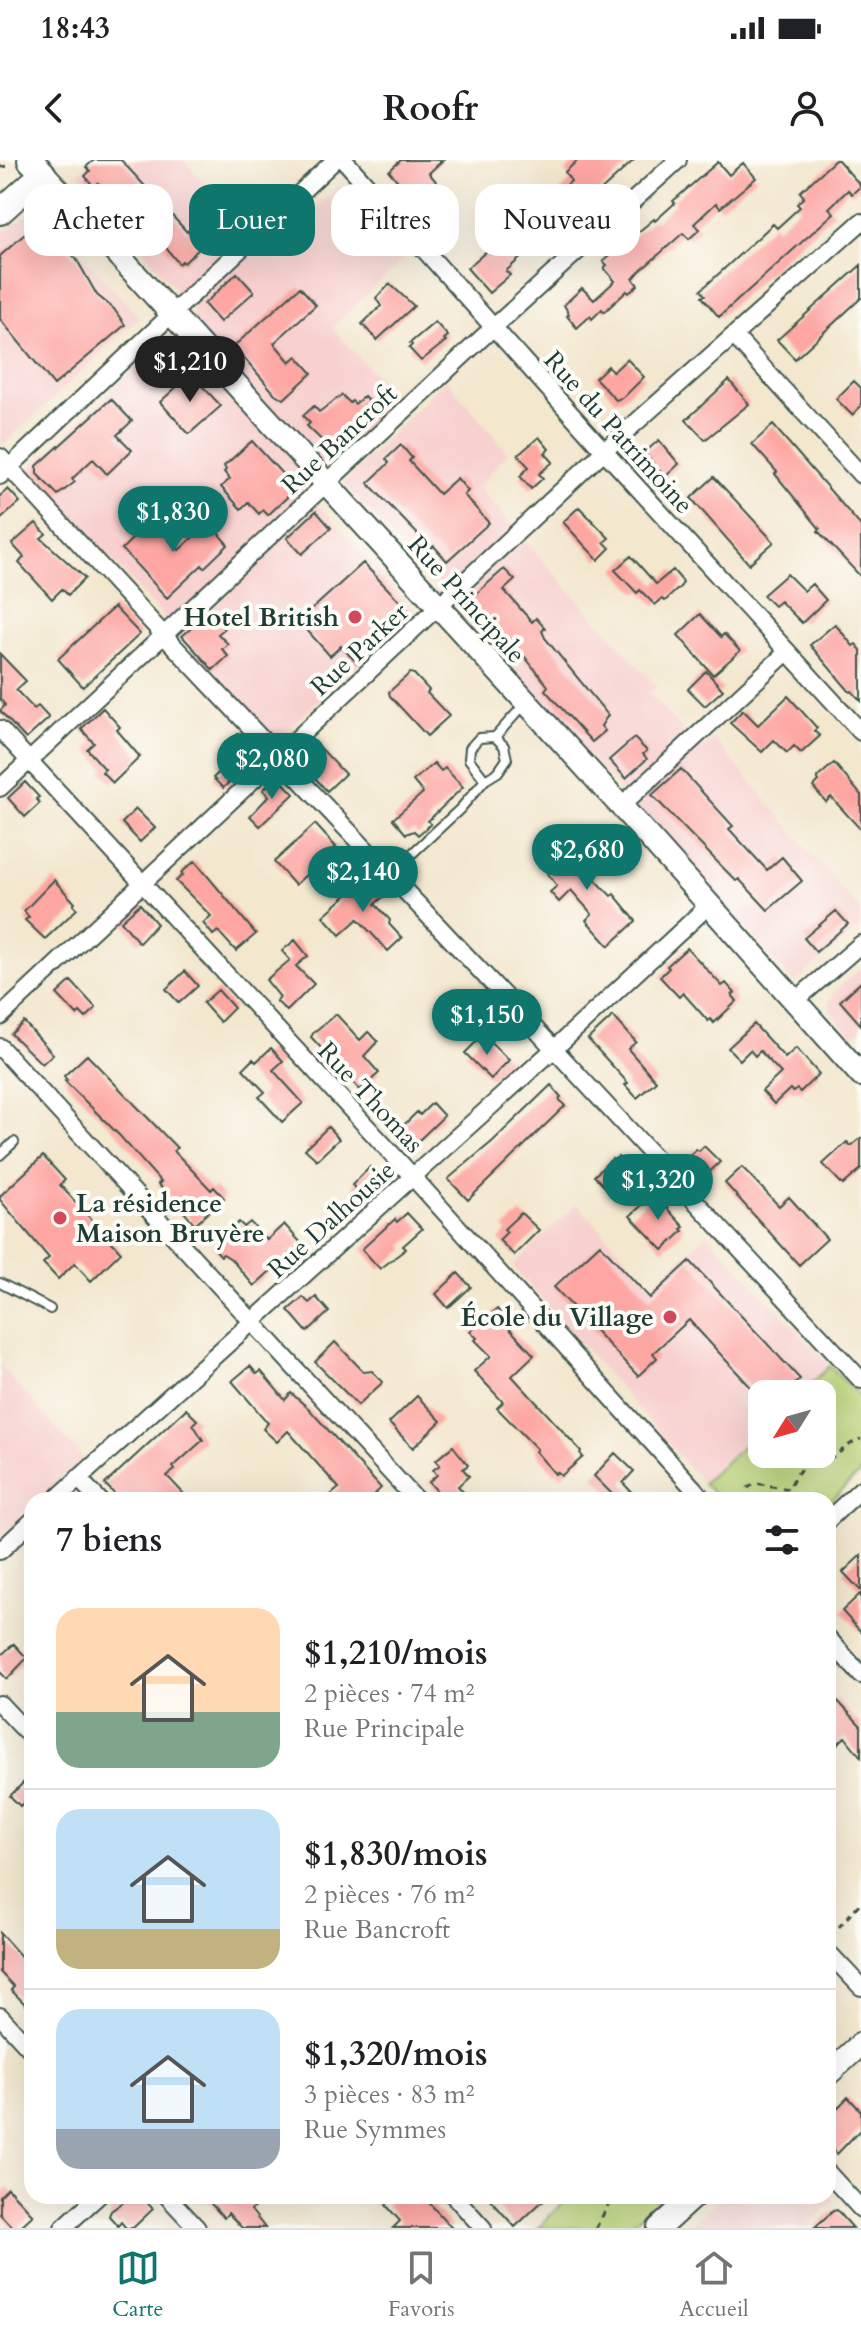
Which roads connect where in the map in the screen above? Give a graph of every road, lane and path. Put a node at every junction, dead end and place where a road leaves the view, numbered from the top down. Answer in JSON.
{"nodes":[{"id":1,"x":335,"y":160,"type":"edge"},
{"id":2,"x":344,"y":160,"type":"edge"},
{"id":3,"x":678,"y":160,"type":"edge"},
{"id":4,"x":35,"y":165,"type":"edge"},
{"id":5,"x":0,"y":167,"type":"edge"},
{"id":6,"x":0,"y":212,"type":"edge"},
{"id":7,"x":861,"y":222,"type":"edge"},
{"id":8,"x":171,"y":315,"type":"junction"},
{"id":9,"x":494,"y":327,"type":"junction"},
{"id":10,"x":735,"y":337,"type":"junction"},
{"id":11,"x":604,"y":451,"type":"junction"},
{"id":12,"x":3,"y":467,"type":"edge"},
{"id":13,"x":861,"y":475,"type":"edge"},
{"id":14,"x":325,"y":484,"type":"junction"},
{"id":15,"x":438,"y":609,"type":"junction"},
{"id":16,"x":163,"y":635,"type":"junction"},
{"id":17,"x":786,"y":653,"type":"junction"},
{"id":18,"x":526,"y":704,"type":"junction"},
{"id":19,"x":0,"y":729,"type":"edge"},
{"id":20,"x":861,"y":732,"type":"edge"},
{"id":21,"x":495,"y":737,"type":"junction"},
{"id":22,"x":278,"y":756,"type":"junction"},
{"id":23,"x":30,"y":761,"type":"junction"},
{"id":24,"x":485,"y":780,"type":"junction"},
{"id":25,"x":0,"y":788,"type":"edge"},
{"id":26,"x":621,"y":806,"type":"junction"},
{"id":27,"x":389,"y":875,"type":"junction"},
{"id":28,"x":142,"y":885,"type":"junction"},
{"id":29,"x":708,"y":906,"type":"junction"},
{"id":30,"x":861,"y":944,"type":"edge"},
{"id":31,"x":794,"y":1002,"type":"junction"},
{"id":32,"x":0,"y":1017,"type":"edge"},
{"id":33,"x":0,"y":1047,"type":"edge"},
{"id":34,"x":554,"y":1049,"type":"junction"},
{"id":35,"x":861,"y":1075,"type":"edge"},
{"id":36,"x":14,"y":1142,"type":"dead end"},
{"id":37,"x":0,"y":1155,"type":"edge"},
{"id":38,"x":413,"y":1177,"type":"junction"},
{"id":39,"x":0,"y":1283,"type":"edge"},
{"id":40,"x":50,"y":1309,"type":"dead end"},
{"id":41,"x":253,"y":1322,"type":"junction"},
{"id":42,"x":861,"y":1380,"type":"edge"},
{"id":43,"x":861,"y":1439,"type":"edge"},
{"id":44,"x":78,"y":1478,"type":"junction"},
{"id":45,"x":861,"y":1489,"type":"edge"},
{"id":46,"x":63,"y":1492,"type":"edge"},
{"id":47,"x":91,"y":1492,"type":"edge"},
{"id":48,"x":409,"y":1492,"type":"edge"},
{"id":49,"x":697,"y":1492,"type":"edge"},
{"id":50,"x":748,"y":1492,"type":"edge"},
{"id":51,"x":836,"y":1512,"type":"edge"},
{"id":52,"x":24,"y":1528,"type":"edge"},
{"id":53,"x":0,"y":1551,"type":"edge"},
{"id":54,"x":836,"y":1647,"type":"edge"},
{"id":55,"x":861,"y":1675,"type":"edge"},
{"id":56,"x":0,"y":1704,"type":"edge"},
{"id":57,"x":24,"y":1730,"type":"edge"},
{"id":58,"x":861,"y":1902,"type":"edge"},
{"id":59,"x":836,"y":1930,"type":"edge"},
{"id":60,"x":836,"y":1960,"type":"edge"},
{"id":61,"x":861,"y":1987,"type":"edge"},
{"id":62,"x":0,"y":2016,"type":"edge"},
{"id":63,"x":24,"y":2042,"type":"edge"},
{"id":64,"x":861,"y":2044,"type":"edge"},
{"id":65,"x":836,"y":2067,"type":"edge"},
{"id":66,"x":836,"y":2182,"type":"edge"},
{"id":67,"x":89,"y":2204,"type":"edge"},
{"id":68,"x":174,"y":2204,"type":"edge"},
{"id":69,"x":461,"y":2204,"type":"edge"},
{"id":70,"x":609,"y":2204,"type":"edge"},
{"id":71,"x":687,"y":2204,"type":"edge"},
{"id":72,"x":861,"y":2209,"type":"edge"},
{"id":73,"x":670,"y":2224,"type":"edge"},
{"id":74,"x":63,"y":2228,"type":"edge"},
{"id":75,"x":197,"y":2228,"type":"edge"},
{"id":76,"x":483,"y":2228,"type":"edge"},
{"id":77,"x":596,"y":2228,"type":"edge"}],
"edges":[{"from":1,"to":8,"type":"street"},
{"from":2,"to":9,"type":"street","name":"Rue du Patrimoine"},
{"from":3,"to":9,"type":"street","name":"Rue Bancroft"},
{"from":4,"to":5,"type":"path"},
{"from":4,"to":6,"type":"main road"},
{"from":4,"to":8,"type":"street","name":"Rue Principale"},
{"from":7,"to":10,"type":"street","name":"Rue Parker"},
{"from":8,"to":12,"type":"street"},
{"from":8,"to":14,"type":"street","name":"Rue Principale"},
{"from":9,"to":11,"type":"street","name":"Rue du Patrimoine"},
{"from":9,"to":14,"type":"street","name":"Rue Bancroft"},
{"from":10,"to":11,"type":"street","name":"Rue Parker"},
{"from":10,"to":13,"type":"street"},
{"from":11,"to":15,"type":"street","name":"Rue Parker"},
{"from":11,"to":17,"type":"street","name":"Rue du Patrimoine"},
{"from":12,"to":16,"type":"street"},
{"from":14,"to":15,"type":"street","name":"Rue Principale"},
{"from":14,"to":16,"type":"street","name":"Rue Bancroft"},
{"from":15,"to":18,"type":"street","name":"Rue Principale"},
{"from":15,"to":22,"type":"street","name":"Rue Parker"},
{"from":16,"to":22,"type":"street"},
{"from":16,"to":23,"type":"street","name":"Rue Bancroft"},
{"from":17,"to":20,"type":"street","name":"Rue du Patrimoine"},
{"from":17,"to":26,"type":"street"},
{"from":18,"to":21,"type":"lane"},
{"from":18,"to":26,"type":"street","name":"Rue Principale"},
{"from":19,"to":23,"type":"street","name":"Rue Thomas"},
{"from":21,"to":24,"type":"lane"},
{"from":21,"to":24,"type":"lane"},
{"from":22,"to":27,"type":"street"},
{"from":22,"to":28,"type":"street","name":"Rue Parker"},
{"from":23,"to":25,"type":"street","name":"Rue Bancroft"},
{"from":23,"to":28,"type":"street","name":"Rue Thomas"},
{"from":24,"to":27,"type":"lane"},
{"from":26,"to":29,"type":"street","name":"Rue Principale"},
{"from":27,"to":34,"type":"street"},
{"from":28,"to":32,"type":"street","name":"Rue Parker"},
{"from":28,"to":38,"type":"street","name":"Rue Thomas"},
{"from":29,"to":31,"type":"street","name":"Rue Principale"},
{"from":29,"to":34,"type":"street","name":"Rue Dalhousie"},
{"from":30,"to":31,"type":"street"},
{"from":31,"to":35,"type":"street","name":"Rue Principale"},
{"from":33,"to":41,"type":"street"},
{"from":34,"to":38,"type":"street","name":"Rue Dalhousie"},
{"from":34,"to":42,"type":"street"},
{"from":36,"to":37,"type":"lane"},
{"from":38,"to":41,"type":"street","name":"Rue Dalhousie"},
{"from":38,"to":49,"type":"street","name":"Rue Thomas"},
{"from":39,"to":40,"type":"lane"},
{"from":41,"to":44,"type":"street","name":"Rue Dalhousie"},
{"from":41,"to":48,"type":"street"},
{"from":43,"to":50,"type":"path"},
{"from":44,"to":46,"type":"street","name":"Rue Dalhousie"},
{"from":44,"to":47,"type":"street"},
{"from":45,"to":51,"type":"street"},
{"from":52,"to":53,"type":"street"},
{"from":54,"to":55,"type":"street"},
{"from":56,"to":57,"type":"street"},
{"from":58,"to":59,"type":"path"},
{"from":60,"to":61,"type":"street"},
{"from":62,"to":63,"type":"street"},
{"from":64,"to":65,"type":"street"},
{"from":66,"to":72,"type":"street"},
{"from":67,"to":74,"type":"street"},
{"from":68,"to":75,"type":"street"},
{"from":69,"to":76,"type":"street"},
{"from":70,"to":77,"type":"path"},
{"from":71,"to":73,"type":"street"}]}
